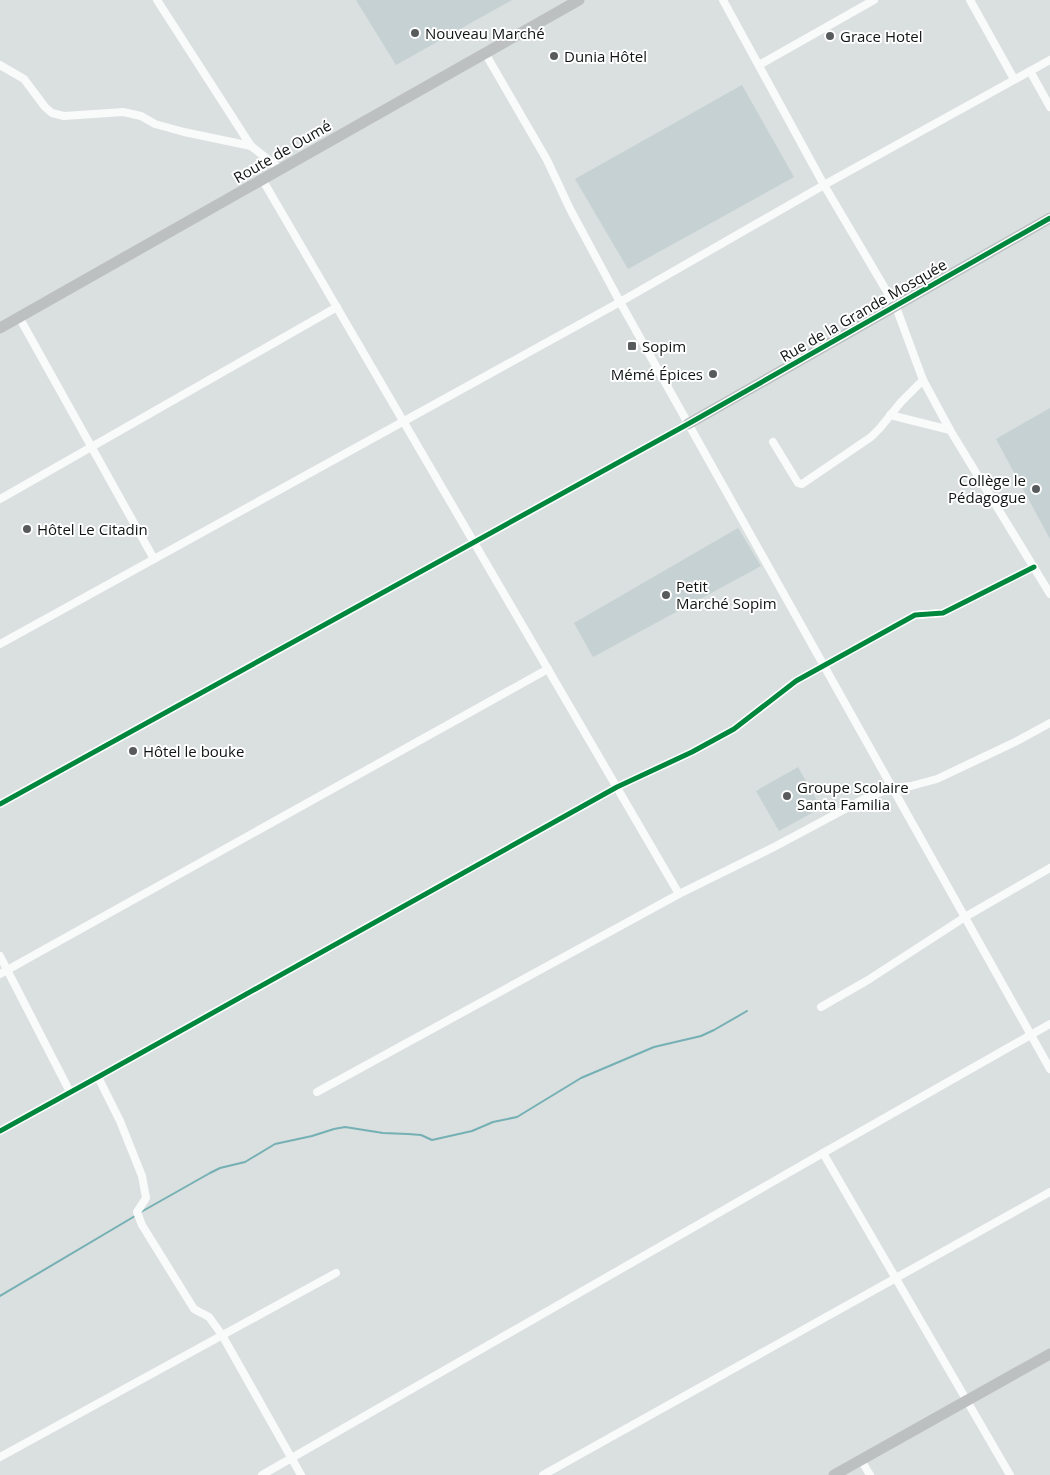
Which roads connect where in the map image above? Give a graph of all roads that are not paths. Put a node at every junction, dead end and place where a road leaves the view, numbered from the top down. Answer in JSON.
{"nodes":[{"id":1,"x":157,"y":0,"type":"edge"},
{"id":2,"x":579,"y":0,"type":"edge"},
{"id":3,"x":723,"y":0,"type":"edge"},
{"id":4,"x":874,"y":0,"type":"edge"},
{"id":5,"x":970,"y":0,"type":"edge"},
{"id":6,"x":484,"y":54,"type":"junction"},
{"id":7,"x":1050,"y":60,"type":"edge"},
{"id":8,"x":0,"y":65,"type":"edge"},
{"id":9,"x":759,"y":65,"type":"junction"},
{"id":10,"x":1030,"y":71,"type":"junction"},
{"id":11,"x":1014,"y":79,"type":"junction"},
{"id":12,"x":1050,"y":107,"type":"edge"},
{"id":13,"x":251,"y":146,"type":"junction"},
{"id":14,"x":280,"y":169,"type":"junction"},
{"id":15,"x":262,"y":179,"type":"junction"},
{"id":16,"x":824,"y":185,"type":"junction"},
{"id":17,"x":1050,"y":218,"type":"edge"},
{"id":18,"x":620,"y":302,"type":"junction"},
{"id":19,"x":896,"y":306,"type":"junction"},
{"id":20,"x":337,"y":307,"type":"junction"},
{"id":21,"x":19,"y":317,"type":"junction"},
{"id":22,"x":0,"y":328,"type":"edge"},
{"id":23,"x":922,"y":380,"type":"junction"},
{"id":24,"x":890,"y":415,"type":"junction"},
{"id":25,"x":404,"y":422,"type":"junction"},
{"id":26,"x":688,"y":424,"type":"junction"},
{"id":27,"x":950,"y":430,"type":"junction"},
{"id":28,"x":773,"y":442,"type":"dead end"},
{"id":29,"x":92,"y":447,"type":"junction"},
{"id":30,"x":0,"y":499,"type":"edge"},
{"id":31,"x":474,"y":542,"type":"junction"},
{"id":32,"x":154,"y":559,"type":"junction"},
{"id":33,"x":1034,"y":567,"type":"junction"},
{"id":34,"x":1050,"y":594,"type":"edge"},
{"id":35,"x":0,"y":644,"type":"edge"},
{"id":36,"x":824,"y":665,"type":"junction"},
{"id":37,"x":548,"y":669,"type":"junction"},
{"id":38,"x":1050,"y":723,"type":"edge"},
{"id":39,"x":617,"y":787,"type":"junction"},
{"id":40,"x":891,"y":788,"type":"junction"},
{"id":41,"x":0,"y":804,"type":"edge"},
{"id":42,"x":1050,"y":868,"type":"edge"},
{"id":43,"x":679,"y":894,"type":"junction"},
{"id":44,"x":965,"y":917,"type":"junction"},
{"id":45,"x":0,"y":956,"type":"edge"},
{"id":46,"x":8,"y":970,"type":"junction"},
{"id":47,"x":0,"y":974,"type":"edge"},
{"id":48,"x":821,"y":1007,"type":"dead end"},
{"id":49,"x":1050,"y":1024,"type":"edge"},
{"id":50,"x":1031,"y":1034,"type":"junction"},
{"id":51,"x":1050,"y":1070,"type":"edge"},
{"id":52,"x":98,"y":1077,"type":"junction"},
{"id":53,"x":70,"y":1092,"type":"junction"},
{"id":54,"x":317,"y":1092,"type":"dead end"},
{"id":55,"x":0,"y":1131,"type":"edge"},
{"id":56,"x":823,"y":1152,"type":"junction"},
{"id":57,"x":1050,"y":1192,"type":"edge"},
{"id":58,"x":336,"y":1274,"type":"dead end"},
{"id":59,"x":896,"y":1278,"type":"junction"},
{"id":60,"x":222,"y":1335,"type":"junction"},
{"id":61,"x":1050,"y":1354,"type":"edge"},
{"id":62,"x":967,"y":1400,"type":"junction"},
{"id":63,"x":0,"y":1457,"type":"edge"},
{"id":64,"x":292,"y":1459,"type":"junction"},
{"id":65,"x":861,"y":1460,"type":"junction"},
{"id":66,"x":262,"y":1475,"type":"edge"},
{"id":67,"x":301,"y":1475,"type":"edge"},
{"id":68,"x":543,"y":1475,"type":"edge"},
{"id":69,"x":834,"y":1475,"type":"edge"},
{"id":70,"x":870,"y":1475,"type":"edge"},
{"id":71,"x":1010,"y":1475,"type":"edge"}],
"edges":[{"from":1,"to":13,"type":"street"},
{"from":2,"to":6,"type":"street","name":"Route de Oumé"},
{"from":3,"to":9,"type":"street"},
{"from":4,"to":9,"type":"street"},
{"from":5,"to":11,"type":"street"},
{"from":6,"to":14,"type":"street","name":"Route de Oumé"},
{"from":6,"to":18,"type":"street"},
{"from":7,"to":10,"type":"street"},
{"from":8,"to":13,"type":"street"},
{"from":9,"to":16,"type":"street"},
{"from":10,"to":11,"type":"street"},
{"from":10,"to":12,"type":"street"},
{"from":11,"to":16,"type":"street"},
{"from":13,"to":14,"type":"street"},
{"from":14,"to":15,"type":"street","name":"Route de Oumé"},
{"from":15,"to":20,"type":"street"},
{"from":15,"to":21,"type":"street","name":"Route de Oumé"},
{"from":16,"to":18,"type":"street"},
{"from":16,"to":19,"type":"street"},
{"from":17,"to":19,"type":"street","name":"Rue de la Grande Mosquée"},
{"from":18,"to":25,"type":"street"},
{"from":18,"to":26,"type":"street"},
{"from":19,"to":23,"type":"street"},
{"from":19,"to":26,"type":"street","name":"Rue de la Grande Mosquée"},
{"from":20,"to":25,"type":"street"},
{"from":20,"to":29,"type":"street"},
{"from":21,"to":22,"type":"street","name":"Route de Oumé"},
{"from":21,"to":29,"type":"street"},
{"from":23,"to":24,"type":"street"},
{"from":23,"to":27,"type":"street"},
{"from":24,"to":27,"type":"street"},
{"from":24,"to":28,"type":"street"},
{"from":25,"to":31,"type":"street"},
{"from":25,"to":32,"type":"street"},
{"from":26,"to":31,"type":"street"},
{"from":26,"to":36,"type":"street"},
{"from":27,"to":33,"type":"street"},
{"from":29,"to":30,"type":"street"},
{"from":29,"to":32,"type":"street"},
{"from":31,"to":37,"type":"street"},
{"from":31,"to":41,"type":"street"},
{"from":32,"to":35,"type":"street"},
{"from":33,"to":34,"type":"street"},
{"from":33,"to":36,"type":"street"},
{"from":36,"to":39,"type":"street"},
{"from":36,"to":40,"type":"street"},
{"from":37,"to":39,"type":"street"},
{"from":37,"to":46,"type":"street"},
{"from":38,"to":40,"type":"street"},
{"from":39,"to":43,"type":"street"},
{"from":39,"to":52,"type":"street"},
{"from":40,"to":43,"type":"street"},
{"from":40,"to":44,"type":"street"},
{"from":42,"to":44,"type":"street"},
{"from":43,"to":54,"type":"street"},
{"from":44,"to":48,"type":"street"},
{"from":44,"to":50,"type":"street"},
{"from":45,"to":46,"type":"street"},
{"from":46,"to":47,"type":"street"},
{"from":46,"to":53,"type":"street"},
{"from":49,"to":50,"type":"street"},
{"from":50,"to":51,"type":"street"},
{"from":50,"to":56,"type":"street"},
{"from":52,"to":53,"type":"street"},
{"from":52,"to":60,"type":"street"},
{"from":53,"to":55,"type":"street"},
{"from":56,"to":59,"type":"street"},
{"from":56,"to":64,"type":"street"},
{"from":57,"to":59,"type":"street"},
{"from":58,"to":60,"type":"street"},
{"from":59,"to":62,"type":"street"},
{"from":59,"to":68,"type":"street"},
{"from":60,"to":63,"type":"street"},
{"from":60,"to":64,"type":"street"},
{"from":61,"to":62,"type":"street"},
{"from":62,"to":65,"type":"street"},
{"from":62,"to":71,"type":"street"},
{"from":64,"to":66,"type":"street"},
{"from":64,"to":67,"type":"street"},
{"from":65,"to":69,"type":"street"},
{"from":65,"to":70,"type":"street"}]}
